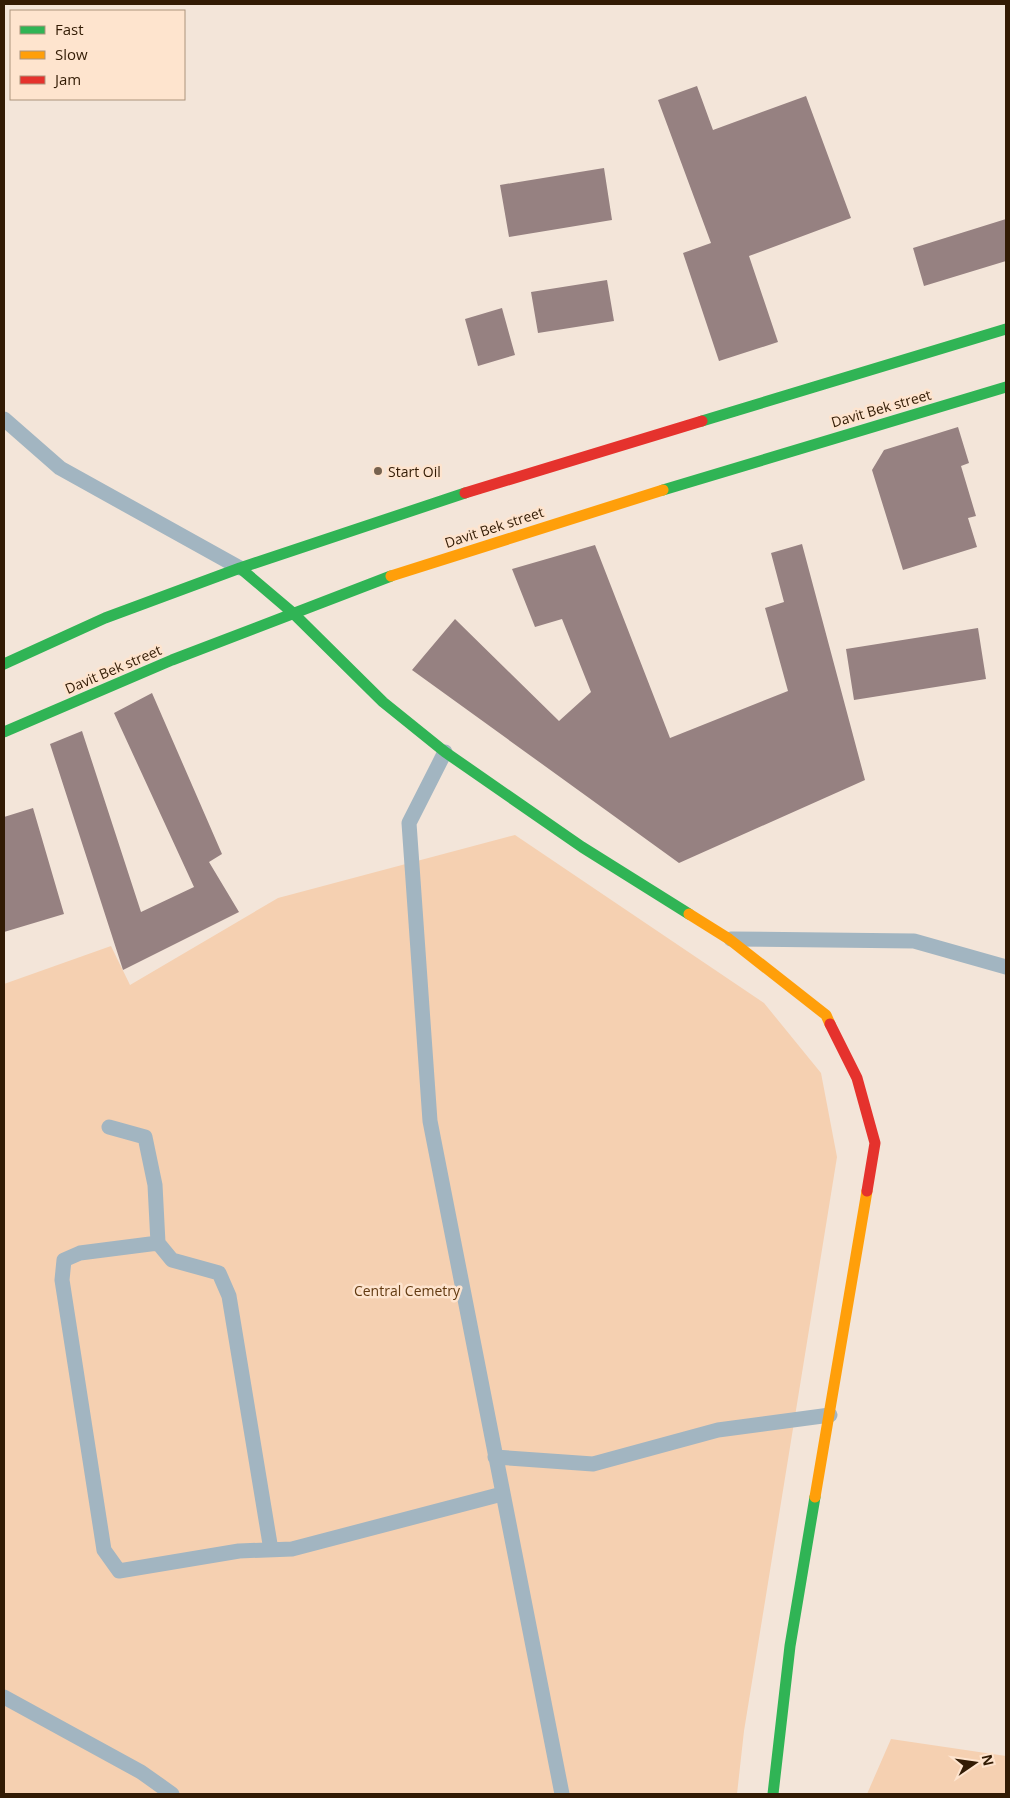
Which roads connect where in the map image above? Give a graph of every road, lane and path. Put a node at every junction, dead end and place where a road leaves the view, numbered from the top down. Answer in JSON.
{"nodes":[{"id":1,"x":1006,"y":330,"type":"edge"},
{"id":2,"x":1006,"y":387,"type":"edge"},
{"id":3,"x":4,"y":419,"type":"edge"},
{"id":4,"x":240,"y":568,"type":"junction"},
{"id":5,"x":293,"y":613,"type":"junction"},
{"id":6,"x":4,"y":664,"type":"edge"},
{"id":7,"x":4,"y":732,"type":"edge"},
{"id":8,"x":445,"y":752,"type":"junction"},
{"id":9,"x":729,"y":939,"type":"junction"},
{"id":10,"x":1006,"y":968,"type":"edge"},
{"id":11,"x":109,"y":1127,"type":"dead end"},
{"id":12,"x":158,"y":1242,"type":"junction"},
{"id":13,"x":830,"y":1415,"type":"junction"},
{"id":14,"x":495,"y":1457,"type":"junction"},
{"id":15,"x":502,"y":1494,"type":"junction"},
{"id":16,"x":271,"y":1550,"type":"junction"},
{"id":17,"x":4,"y":1697,"type":"edge"},
{"id":18,"x":172,"y":1794,"type":"edge"},
{"id":19,"x":562,"y":1794,"type":"edge"},
{"id":20,"x":772,"y":1794,"type":"edge"}],
"edges":[{"from":1,"to":4,"type":"main road"},
{"from":2,"to":5,"type":"main road","name":"Davit Bek street"},
{"from":3,"to":4,"type":"lane"},
{"from":4,"to":5,"type":"main road"},
{"from":4,"to":6,"type":"main road"},
{"from":5,"to":7,"type":"main road","name":"Davit Bek street"},
{"from":5,"to":8,"type":"main road"},
{"from":8,"to":9,"type":"main road"},
{"from":8,"to":14,"type":"lane"},
{"from":9,"to":10,"type":"lane"},
{"from":9,"to":13,"type":"main road"},
{"from":11,"to":12,"type":"lane"},
{"from":12,"to":16,"type":"lane"},
{"from":12,"to":16,"type":"lane"},
{"from":13,"to":14,"type":"lane"},
{"from":13,"to":20,"type":"main road"},
{"from":14,"to":15,"type":"lane"},
{"from":15,"to":16,"type":"lane"},
{"from":15,"to":19,"type":"lane"},
{"from":17,"to":18,"type":"lane"}]}
